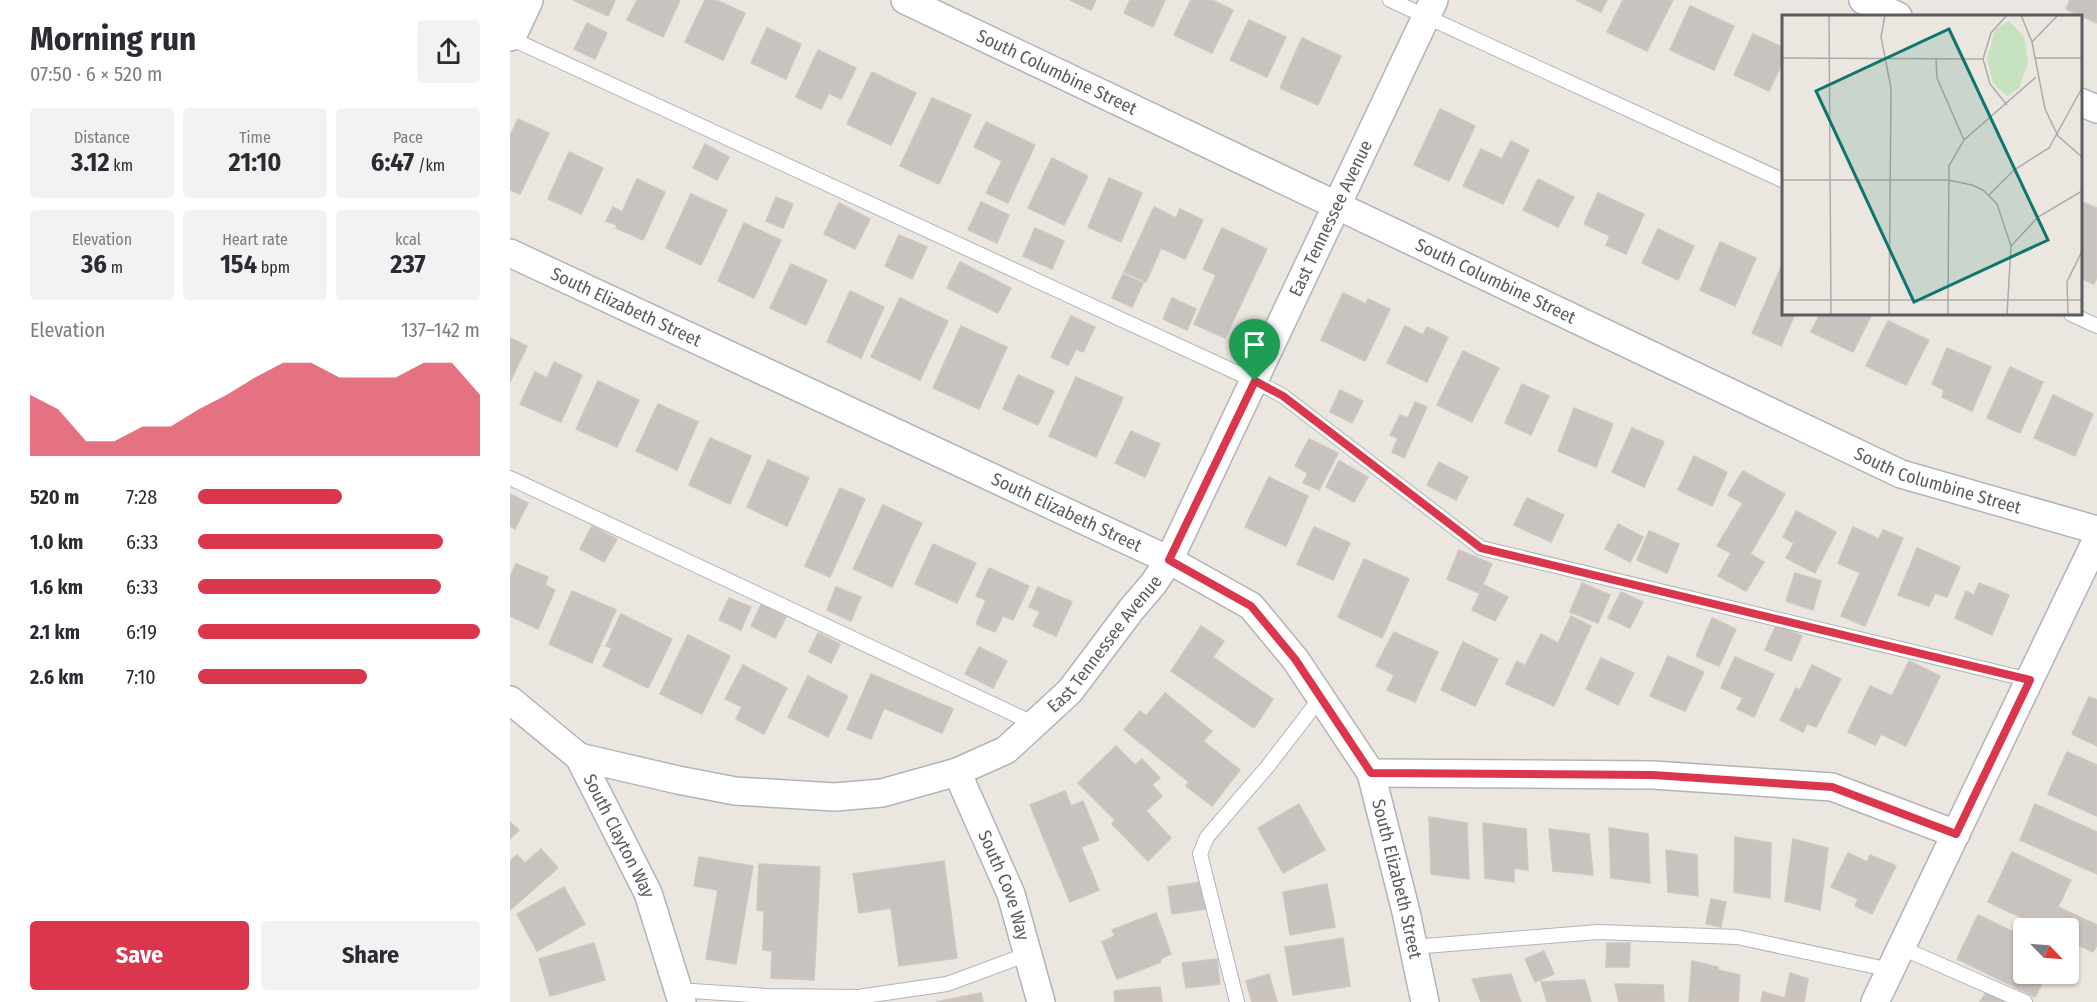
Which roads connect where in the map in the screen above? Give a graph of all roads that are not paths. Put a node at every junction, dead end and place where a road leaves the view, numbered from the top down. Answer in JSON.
{"nodes":[{"id":1,"x":526,"y":0,"type":"edge"},
{"id":2,"x":905,"y":0,"type":"edge"},
{"id":3,"x":1390,"y":0,"type":"edge"},
{"id":4,"x":1863,"y":0,"type":"edge"},
{"id":5,"x":1430,"y":8,"type":"edge"},
{"id":6,"x":1897,"y":15,"type":"edge"},
{"id":7,"x":510,"y":36,"type":"edge"},
{"id":8,"x":2082,"y":103,"type":"edge"},
{"id":9,"x":2097,"y":109,"type":"edge"},
{"id":10,"x":1782,"y":180,"type":"edge"},
{"id":11,"x":1338,"y":207,"type":"junction"},
{"id":12,"x":510,"y":253,"type":"edge"},
{"id":13,"x":2073,"y":315,"type":"edge"},
{"id":14,"x":2097,"y":326,"type":"edge"},
{"id":15,"x":1255,"y":381,"type":"junction"},
{"id":16,"x":510,"y":478,"type":"edge"},
{"id":17,"x":2097,"y":530,"type":"edge"},
{"id":18,"x":2097,"y":539,"type":"edge"},
{"id":19,"x":1169,"y":560,"type":"junction"},
{"id":20,"x":2030,"y":680,"type":"junction"},
{"id":21,"x":1321,"y":697,"type":"junction"},
{"id":22,"x":510,"y":700,"type":"edge"},
{"id":23,"x":1035,"y":724,"type":"junction"},
{"id":24,"x":579,"y":757,"type":"junction"},
{"id":25,"x":957,"y":772,"type":"junction"},
{"id":26,"x":1371,"y":773,"type":"junction"},
{"id":27,"x":1956,"y":834,"type":"junction"},
{"id":28,"x":1413,"y":948,"type":"junction"},
{"id":29,"x":1028,"y":954,"type":"junction"},
{"id":30,"x":1896,"y":959,"type":"junction"},
{"id":31,"x":680,"y":996,"type":"edge"},
{"id":32,"x":858,"y":1000,"type":"edge"},
{"id":33,"x":1041,"y":1002,"type":"edge"},
{"id":34,"x":1237,"y":1002,"type":"edge"},
{"id":35,"x":1425,"y":1002,"type":"edge"},
{"id":36,"x":1875,"y":1002,"type":"edge"},
{"id":37,"x":2025,"y":1002,"type":"edge"}],
"edges":[{"from":1,"to":7,"type":"street"},
{"from":2,"to":11,"type":"street","name":"South Columbine Street"},
{"from":3,"to":5,"type":"lane"},
{"from":4,"to":6,"type":"street"},
{"from":5,"to":10,"type":"lane"},
{"from":5,"to":11,"type":"street","name":"East Tennessee Avenue"},
{"from":7,"to":15,"type":"lane"},
{"from":8,"to":9,"type":"street"},
{"from":11,"to":15,"type":"street","name":"East Tennessee Avenue"},
{"from":11,"to":17,"type":"street","name":"South Columbine Street"},
{"from":12,"to":19,"type":"street","name":"South Elizabeth Street"},
{"from":13,"to":14,"type":"lane"},
{"from":15,"to":19,"type":"street","name":"East Tennessee Avenue"},
{"from":15,"to":20,"type":"lane"},
{"from":16,"to":23,"type":"lane"},
{"from":18,"to":20,"type":"street"},
{"from":19,"to":21,"type":"street","name":"South Elizabeth Street"},
{"from":19,"to":23,"type":"street","name":"East Tennessee Avenue"},
{"from":20,"to":27,"type":"street"},
{"from":21,"to":26,"type":"street","name":"South Elizabeth Street"},
{"from":21,"to":34,"type":"lane"},
{"from":22,"to":24,"type":"street","name":"South Clayton Way"},
{"from":23,"to":25,"type":"street","name":"East Tennessee Avenue"},
{"from":24,"to":25,"type":"street","name":"East Tennessee Avenue"},
{"from":24,"to":31,"type":"street","name":"South Clayton Way"},
{"from":25,"to":29,"type":"street","name":"South Cove Way"},
{"from":26,"to":27,"type":"street"},
{"from":26,"to":28,"type":"street","name":"South Elizabeth Street"},
{"from":27,"to":30,"type":"street"},
{"from":28,"to":30,"type":"lane"},
{"from":28,"to":35,"type":"street","name":"South Elizabeth Street"},
{"from":29,"to":32,"type":"lane"},
{"from":29,"to":33,"type":"street","name":"South Cove Way"},
{"from":30,"to":36,"type":"street"},
{"from":30,"to":37,"type":"lane"},
{"from":31,"to":32,"type":"lane"}]}
